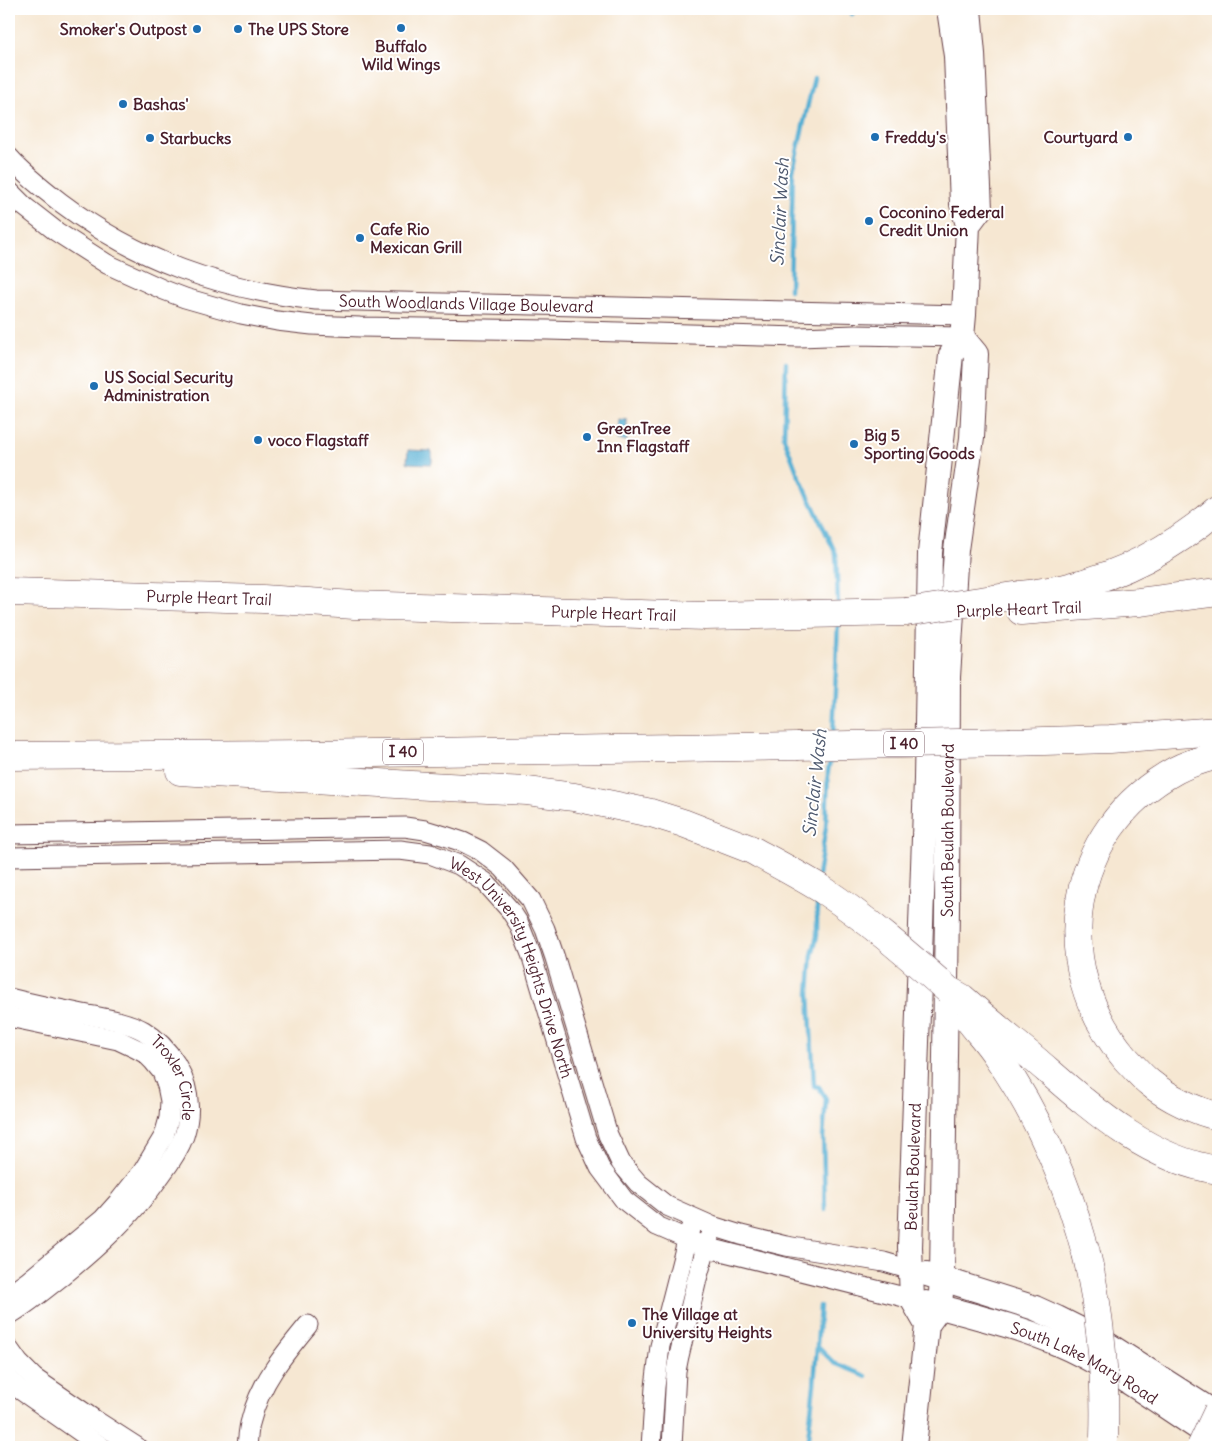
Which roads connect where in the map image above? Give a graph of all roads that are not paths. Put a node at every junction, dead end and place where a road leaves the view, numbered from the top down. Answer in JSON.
{"nodes":[{"id":1,"x":949,"y":9,"type":"edge"},
{"id":2,"x":969,"y":9,"type":"edge"},
{"id":3,"x":9,"y":157,"type":"edge"},
{"id":4,"x":9,"y":191,"type":"edge"},
{"id":5,"x":968,"y":225,"type":"junction"},
{"id":6,"x":248,"y":289,"type":"junction"},
{"id":7,"x":528,"y":305,"type":"junction"},
{"id":8,"x":732,"y":309,"type":"junction"},
{"id":9,"x":241,"y":314,"type":"junction"},
{"id":10,"x":963,"y":326,"type":"junction"},
{"id":11,"x":527,"y":330,"type":"junction"},
{"id":12,"x":737,"y":335,"type":"junction"},
{"id":13,"x":1218,"y":509,"type":"edge"},
{"id":14,"x":9,"y":592,"type":"edge"},
{"id":15,"x":1218,"y":592,"type":"edge"},
{"id":16,"x":1020,"y":603,"type":"junction"},
{"id":17,"x":1218,"y":731,"type":"edge"},
{"id":18,"x":1218,"y":755,"type":"edge"},
{"id":19,"x":9,"y":756,"type":"edge"},
{"id":20,"x":9,"y":761,"type":"edge"},
{"id":21,"x":9,"y":834,"type":"edge"},
{"id":22,"x":9,"y":857,"type":"edge"},
{"id":23,"x":922,"y":882,"type":"joint"},
{"id":24,"x":948,"y":990,"type":"junction"},
{"id":25,"x":9,"y":998,"type":"edge"},
{"id":26,"x":9,"y":1017,"type":"edge"},
{"id":27,"x":1218,"y":1116,"type":"edge"},
{"id":28,"x":1218,"y":1170,"type":"edge"},
{"id":29,"x":694,"y":1218,"type":"junction"},
{"id":30,"x":712,"y":1226,"type":"junction"},
{"id":31,"x":686,"y":1239,"type":"junction"},
{"id":32,"x":705,"y":1247,"type":"junction"},
{"id":33,"x":911,"y":1270,"type":"junction"},
{"id":34,"x":953,"y":1282,"type":"junction"},
{"id":35,"x":9,"y":1295,"type":"edge"},
{"id":36,"x":912,"y":1299,"type":"junction"},
{"id":37,"x":9,"y":1315,"type":"edge"},
{"id":38,"x":933,"y":1316,"type":"junction"},
{"id":39,"x":308,"y":1325,"type":"dead end"},
{"id":40,"x":9,"y":1349,"type":"edge"},
{"id":41,"x":9,"y":1379,"type":"edge"},
{"id":42,"x":1218,"y":1411,"type":"edge"},
{"id":43,"x":1218,"y":1415,"type":"edge"},
{"id":44,"x":1218,"y":1441,"type":"edge"},
{"id":45,"x":1104,"y":1443,"type":"edge"},
{"id":46,"x":102,"y":1447,"type":"edge"},
{"id":47,"x":137,"y":1447,"type":"edge"},
{"id":48,"x":247,"y":1447,"type":"edge"},
{"id":49,"x":651,"y":1447,"type":"edge"},
{"id":50,"x":672,"y":1447,"type":"edge"},
{"id":51,"x":914,"y":1447,"type":"edge"},
{"id":52,"x":1201,"y":1447,"type":"edge"}],
"edges":[{"from":1,"to":5,"type":"main road","name":"South Beulah Boulevard"},
{"from":2,"to":5,"type":"main road","name":"South Beulah Boulevard"},
{"from":3,"to":6,"type":"street","name":"South Woodlands Village Boulevard"},
{"from":4,"to":9,"type":"street","name":"South Woodlands Village Boulevard"},
{"from":5,"to":10,"type":"main road","name":"South Beulah Boulevard"},
{"from":6,"to":7,"type":"street","name":"South Woodlands Village Boulevard"},
{"from":6,"to":9,"type":"street"},
{"from":7,"to":8,"type":"street","name":"South Woodlands Village Boulevard"},
{"from":7,"to":11,"type":"street"},
{"from":8,"to":10,"type":"street","name":"South Woodlands Village Boulevard"},
{"from":8,"to":12,"type":"street"},
{"from":9,"to":11,"type":"street","name":"South Woodlands Village Boulevard"},
{"from":10,"to":12,"type":"street","name":"South Woodlands Village Boulevard"},
{"from":10,"to":23,"type":"main road","name":"South Beulah Boulevard"},
{"from":10,"to":34,"type":"main road","name":"South Beulah Boulevard"},
{"from":11,"to":12,"type":"street","name":"South Woodlands Village Boulevard"},
{"from":13,"to":16,"type":"highway"},
{"from":14,"to":16,"type":"highway","name":"Purple Heart Trail","bridge":true},
{"from":15,"to":16,"type":"highway","name":"Purple Heart Trail"},
{"from":17,"to":19,"type":"highway","number":"I 40","bridge":true},
{"from":18,"to":27,"type":"highway"},
{"from":20,"to":24,"type":"highway","bridge":true},
{"from":21,"to":29,"type":"street","name":"West University Heights Drive North"},
{"from":22,"to":31,"type":"street","name":"West University Heights Drive North"},
{"from":23,"to":33,"type":"main road","name":"Beulah Boulevard"},
{"from":24,"to":28,"type":"highway"},
{"from":24,"to":45,"type":"highway","bridge":true},
{"from":25,"to":37,"type":"street","name":"Troxler Circle"},
{"from":26,"to":35,"type":"street","name":"Troxler Circle"},
{"from":29,"to":30,"type":"street","name":"West University Heights Drive North"},
{"from":29,"to":31,"type":"street"},
{"from":30,"to":32,"type":"street"},
{"from":30,"to":33,"type":"street","name":"West University Heights Drive North"},
{"from":31,"to":32,"type":"street","name":"West University Heights Drive North"},
{"from":31,"to":49,"type":"street"},
{"from":32,"to":36,"type":"street","name":"West University Heights Drive North"},
{"from":32,"to":50,"type":"street"},
{"from":33,"to":34,"type":"main road","name":"South Lake Mary Road"},
{"from":33,"to":36,"type":"main road","name":"Beulah Boulevard"},
{"from":34,"to":38,"type":"main road","name":"South Beulah Boulevard"},
{"from":34,"to":43,"type":"main road","name":"South Lake Mary Road"},
{"from":36,"to":38,"type":"main road","name":"Beulah Boulevard"},
{"from":38,"to":44,"type":"main road","name":"South Lake Mary Road"},
{"from":38,"to":51,"type":"main road"},
{"from":39,"to":48,"type":"street"},
{"from":40,"to":47,"type":"street"},
{"from":41,"to":46,"type":"street"},
{"from":42,"to":52,"type":"highway","bridge":true}]}
